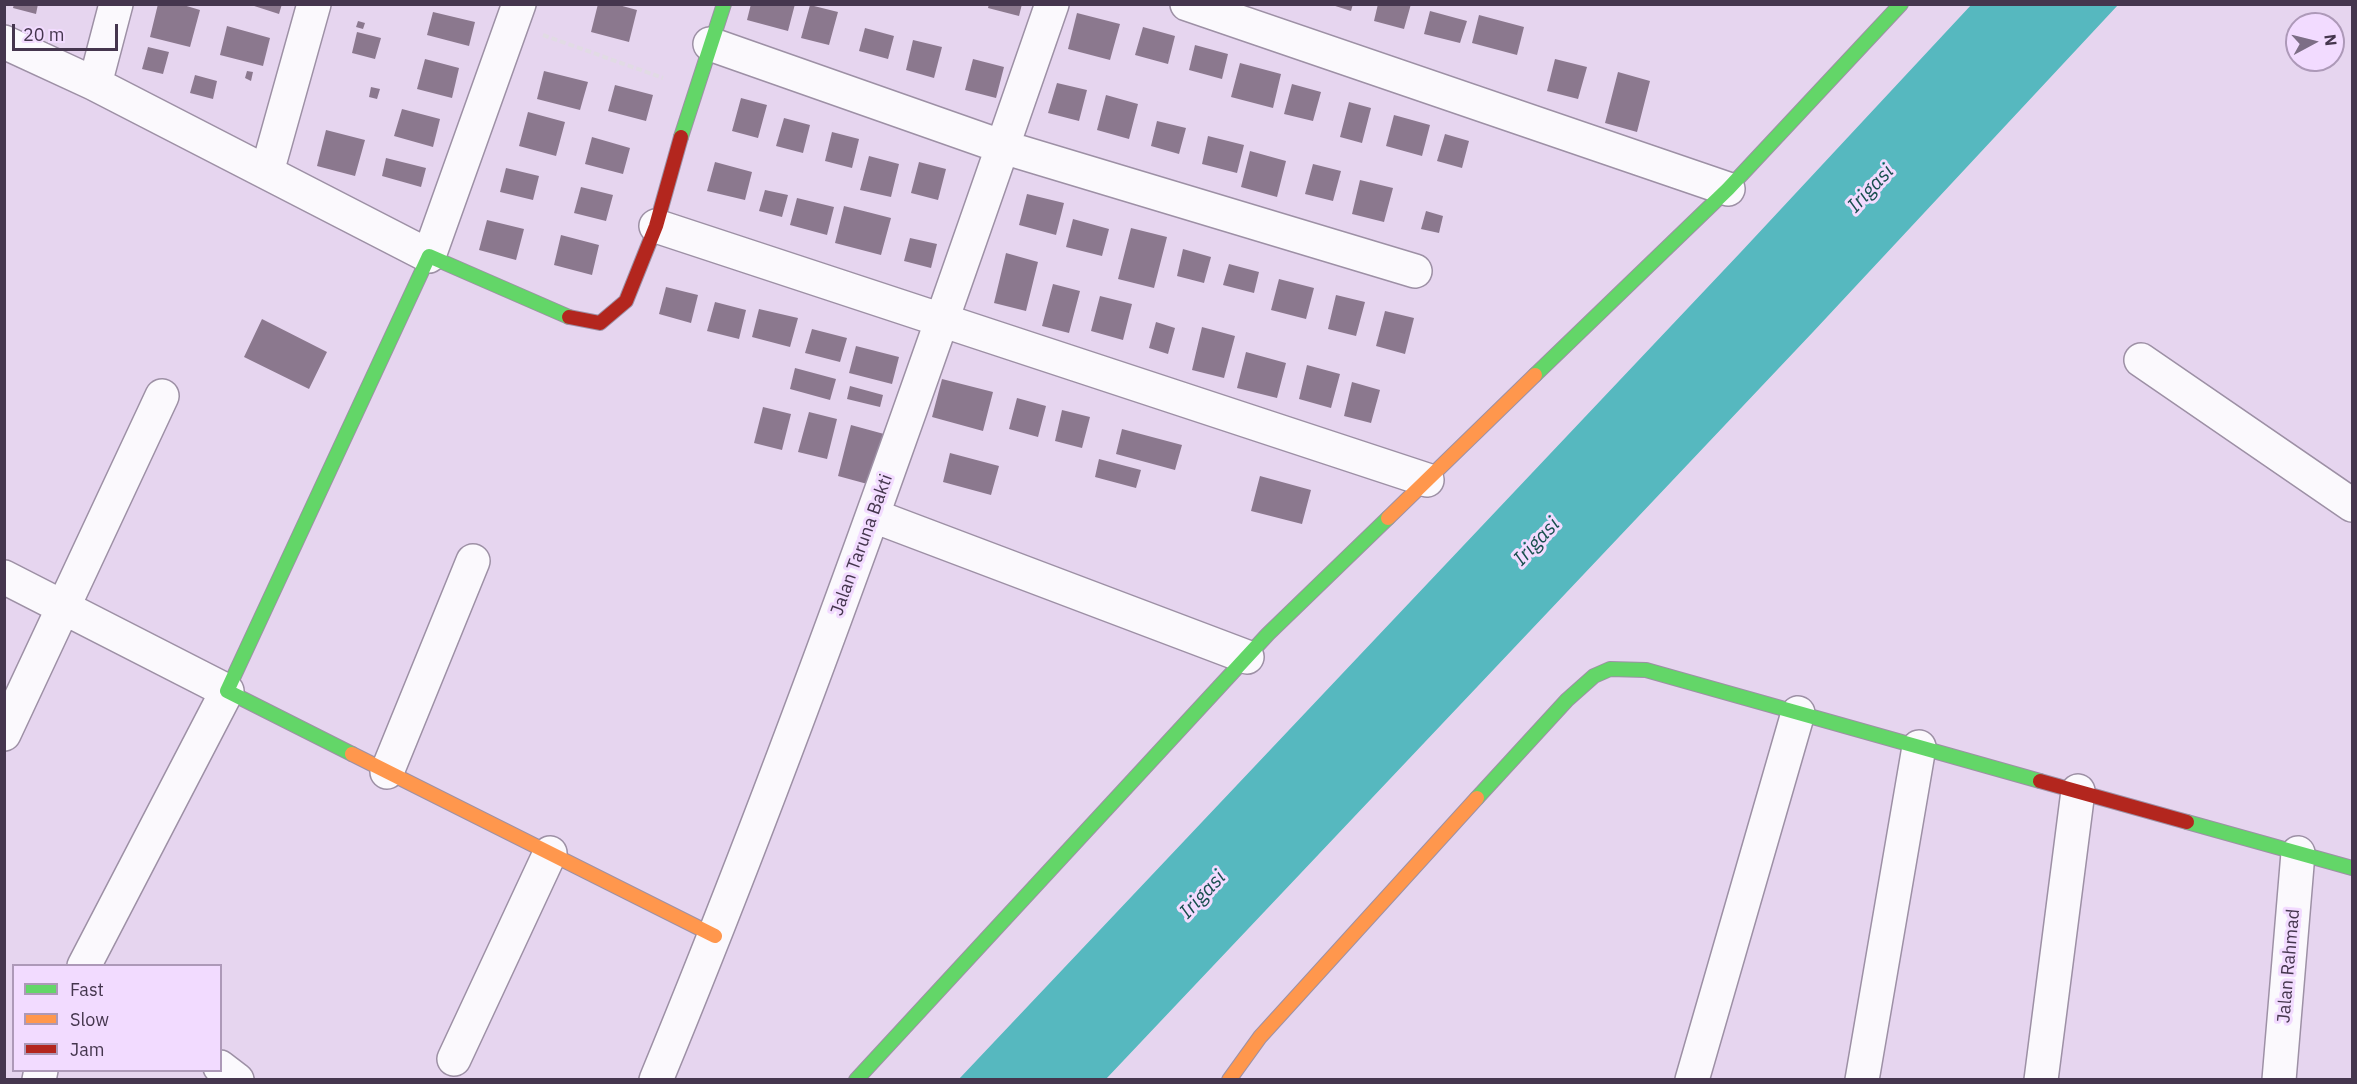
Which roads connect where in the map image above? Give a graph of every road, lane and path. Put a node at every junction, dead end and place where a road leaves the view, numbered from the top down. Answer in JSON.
{"nodes":[{"id":1,"x":116,"y":4,"type":"edge"},
{"id":2,"x":314,"y":4,"type":"edge"},
{"id":3,"x":723,"y":4,"type":"edge"},
{"id":4,"x":1052,"y":4,"type":"edge"},
{"id":5,"x":1187,"y":4,"type":"edge"},
{"id":6,"x":1901,"y":4,"type":"edge"},
{"id":7,"x":516,"y":15,"type":"edge"},
{"id":8,"x":4,"y":42,"type":"edge"},
{"id":9,"x":710,"y":44,"type":"junction"},
{"id":10,"x":95,"y":84,"type":"junction"},
{"id":11,"x":695,"y":89,"type":"junction"},
{"id":12,"x":1003,"y":147,"type":"junction"},
{"id":13,"x":267,"y":172,"type":"junction"},
{"id":14,"x":1728,"y":189,"type":"junction"},
{"id":15,"x":656,"y":226,"type":"junction"},
{"id":16,"x":429,"y":256,"type":"junction"},
{"id":17,"x":1415,"y":271,"type":"dead end"},
{"id":18,"x":941,"y":322,"type":"junction"},
{"id":19,"x":2141,"y":360,"type":"dead end"},
{"id":20,"x":162,"y":396,"type":"dead end"},
{"id":21,"x":1427,"y":480,"type":"junction"},
{"id":22,"x":2352,"y":505,"type":"edge"},
{"id":23,"x":874,"y":516,"type":"junction"},
{"id":24,"x":473,"y":561,"type":"dead end"},
{"id":25,"x":4,"y":577,"type":"edge"},
{"id":26,"x":64,"y":608,"type":"junction"},
{"id":27,"x":1246,"y":657,"type":"junction"},
{"id":28,"x":227,"y":692,"type":"junction"},
{"id":29,"x":1798,"y":713,"type":"junction"},
{"id":30,"x":4,"y":734,"type":"edge"},
{"id":31,"x":1919,"y":747,"type":"junction"},
{"id":32,"x":387,"y":772,"type":"junction"},
{"id":33,"x":2078,"y":791,"type":"junction"},
{"id":34,"x":550,"y":853,"type":"junction"},
{"id":35,"x":2298,"y":853,"type":"junction"},
{"id":36,"x":2352,"y":868,"type":"edge"},
{"id":37,"x":715,"y":936,"type":"junction"},
{"id":38,"x":85,"y":964,"type":"edge"},
{"id":39,"x":454,"y":1059,"type":"dead end"},
{"id":40,"x":222,"y":1069,"type":"edge"},
{"id":41,"x":237,"y":1080,"type":"edge"},
{"id":42,"x":656,"y":1080,"type":"edge"},
{"id":43,"x":856,"y":1080,"type":"edge"},
{"id":44,"x":1228,"y":1080,"type":"edge"},
{"id":45,"x":1692,"y":1080,"type":"edge"},
{"id":46,"x":1862,"y":1080,"type":"edge"},
{"id":47,"x":2041,"y":1080,"type":"edge"},
{"id":48,"x":2279,"y":1080,"type":"edge"}],
"edges":[{"from":1,"to":10,"type":"street"},
{"from":2,"to":13,"type":"street"},
{"from":3,"to":9,"type":"street"},
{"from":4,"to":12,"type":"street","name":"Jalan Taruna Bakti"},
{"from":5,"to":14,"type":"street"},
{"from":6,"to":14,"type":"street"},
{"from":7,"to":11,"type":"path"},
{"from":7,"to":16,"type":"street"},
{"from":8,"to":10,"type":"street"},
{"from":9,"to":11,"type":"street"},
{"from":9,"to":12,"type":"street"},
{"from":10,"to":13,"type":"street"},
{"from":11,"to":15,"type":"street"},
{"from":12,"to":17,"type":"street"},
{"from":12,"to":18,"type":"street","name":"Jalan Taruna Bakti"},
{"from":13,"to":16,"type":"street"},
{"from":14,"to":21,"type":"street"},
{"from":15,"to":16,"type":"street"},
{"from":15,"to":18,"type":"street"},
{"from":16,"to":28,"type":"street"},
{"from":18,"to":21,"type":"street"},
{"from":18,"to":23,"type":"street","name":"Jalan Taruna Bakti"},
{"from":19,"to":22,"type":"street"},
{"from":20,"to":26,"type":"street"},
{"from":21,"to":27,"type":"street"},
{"from":23,"to":27,"type":"street"},
{"from":23,"to":37,"type":"street","name":"Jalan Taruna Bakti"},
{"from":24,"to":32,"type":"street"},
{"from":25,"to":26,"type":"street"},
{"from":26,"to":28,"type":"street"},
{"from":26,"to":30,"type":"street"},
{"from":27,"to":43,"type":"street"},
{"from":28,"to":32,"type":"street"},
{"from":28,"to":38,"type":"street"},
{"from":29,"to":31,"type":"street"},
{"from":29,"to":44,"type":"street"},
{"from":29,"to":45,"type":"street"},
{"from":31,"to":33,"type":"street"},
{"from":31,"to":46,"type":"street"},
{"from":32,"to":34,"type":"street"},
{"from":33,"to":35,"type":"street"},
{"from":33,"to":47,"type":"street"},
{"from":34,"to":37,"type":"street"},
{"from":34,"to":39,"type":"street"},
{"from":35,"to":36,"type":"street"},
{"from":35,"to":48,"type":"street","name":"Jalan Rahmad"},
{"from":37,"to":42,"type":"street","name":"Jalan Taruna Bakti"},
{"from":40,"to":41,"type":"street"}]}
